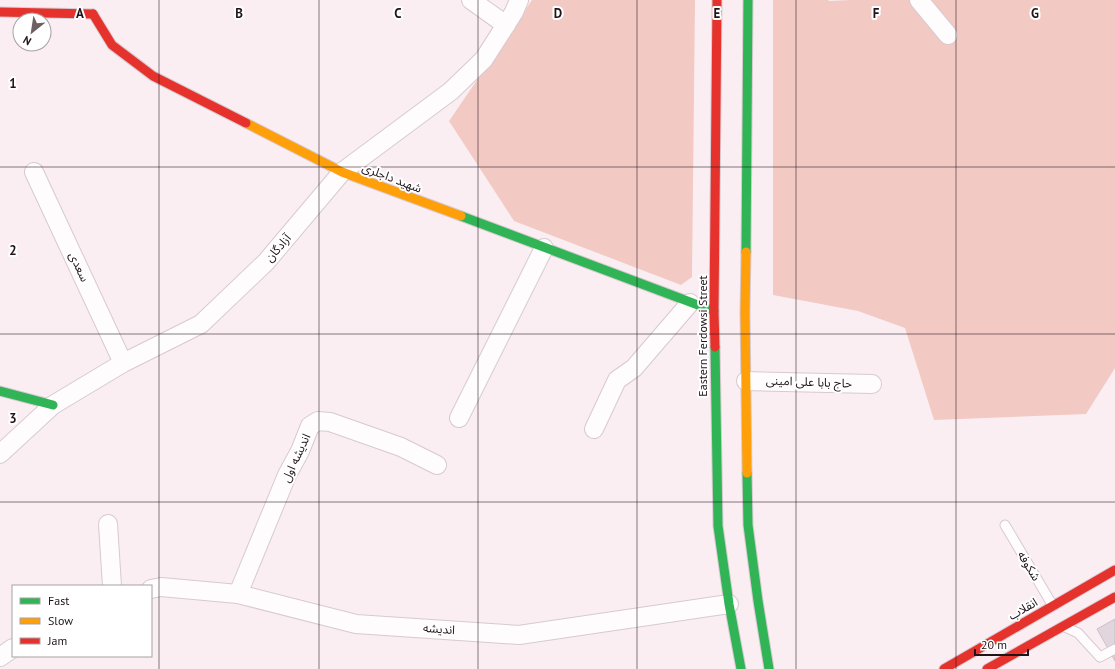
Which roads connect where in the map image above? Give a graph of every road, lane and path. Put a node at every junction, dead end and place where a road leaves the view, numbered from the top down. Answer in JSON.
{"nodes":[{"id":1,"x":471,"y":0,"type":"edge"},
{"id":2,"x":519,"y":0,"type":"edge"},
{"id":3,"x":717,"y":0,"type":"edge"},
{"id":4,"x":748,"y":0,"type":"edge"},
{"id":5,"x":919,"y":0,"type":"edge"},
{"id":6,"x":0,"y":12,"type":"edge"},
{"id":7,"x":506,"y":25,"type":"junction"},
{"id":8,"x":948,"y":35,"type":"dead end"},
{"id":9,"x":34,"y":172,"type":"dead end"},
{"id":10,"x":342,"y":172,"type":"junction"},
{"id":11,"x":544,"y":248,"type":"junction"},
{"id":12,"x":690,"y":303,"type":"junction"},
{"id":13,"x":714,"y":311,"type":"junction"},
{"id":14,"x":123,"y":363,"type":"junction"},
{"id":15,"x":746,"y":381,"type":"junction"},
{"id":16,"x":872,"y":384,"type":"dead end"},
{"id":17,"x":0,"y":391,"type":"edge"},
{"id":18,"x":53,"y":405,"type":"junction"},
{"id":19,"x":459,"y":418,"type":"dead end"},
{"id":20,"x":594,"y":429,"type":"dead end"},
{"id":21,"x":0,"y":454,"type":"edge"},
{"id":22,"x":437,"y":465,"type":"dead end"},
{"id":23,"x":108,"y":524,"type":"dead end"},
{"id":24,"x":1005,"y":525,"type":"dead end"},
{"id":25,"x":1115,"y":570,"type":"edge"},
{"id":26,"x":112,"y":585,"type":"edge"},
{"id":27,"x":152,"y":589,"type":"edge"},
{"id":28,"x":238,"y":594,"type":"junction"},
{"id":29,"x":1115,"y":597,"type":"edge"},
{"id":30,"x":729,"y":604,"type":"junction"},
{"id":31,"x":1058,"y":616,"type":"junction"},
{"id":32,"x":12,"y":649,"type":"edge"},
{"id":33,"x":1115,"y":649,"type":"edge"},
{"id":34,"x":0,"y":657,"type":"edge"},
{"id":35,"x":741,"y":669,"type":"edge"},
{"id":36,"x":769,"y":669,"type":"edge"},
{"id":37,"x":944,"y":669,"type":"edge"},
{"id":38,"x":987,"y":669,"type":"edge"}],
"edges":[{"from":1,"to":7,"type":"street"},
{"from":2,"to":7,"type":"street","name":"آزادگان"},
{"from":3,"to":13,"type":"main road","name":"Eastern Ferdowsi Street"},
{"from":4,"to":15,"type":"main road"},
{"from":5,"to":8,"type":"street"},
{"from":6,"to":10,"type":"main road","name":"شهید داجلری"},
{"from":7,"to":10,"type":"street","name":"آزادگان"},
{"from":9,"to":14,"type":"street","name":"سعدی"},
{"from":10,"to":11,"type":"main road","name":"شهید داجلری"},
{"from":10,"to":14,"type":"street","name":"آزادگان"},
{"from":11,"to":12,"type":"main road","name":"شهید داجلری"},
{"from":11,"to":19,"type":"street"},
{"from":12,"to":13,"type":"main road","name":"شهید داجلری"},
{"from":12,"to":20,"type":"street"},
{"from":13,"to":30,"type":"main road","name":"Eastern Ferdowsi Street"},
{"from":14,"to":18,"type":"street","name":"آزادگان"},
{"from":15,"to":16,"type":"street","name":"حاج بابا علی امینی"},
{"from":15,"to":36,"type":"main road"},
{"from":17,"to":18,"type":"main road"},
{"from":18,"to":21,"type":"street","name":"آزادگان"},
{"from":22,"to":28,"type":"street","name":"اندیشه اول"},
{"from":23,"to":26,"type":"street"},
{"from":24,"to":31,"type":"lane","name":"شکوفه"},
{"from":25,"to":31,"type":"main road","name":"انقلاب"},
{"from":27,"to":28,"type":"street","name":"اندیشه"},
{"from":28,"to":30,"type":"street","name":"اندیشه"},
{"from":29,"to":31,"type":"main road","name":"انقلاب"},
{"from":30,"to":35,"type":"main road","name":"Eastern Ferdowsi Street"},
{"from":31,"to":33,"type":"lane"},
{"from":31,"to":37,"type":"main road","name":"انقلاب"},
{"from":31,"to":38,"type":"main road","name":"انقلاب"},
{"from":32,"to":34,"type":"street"}]}
